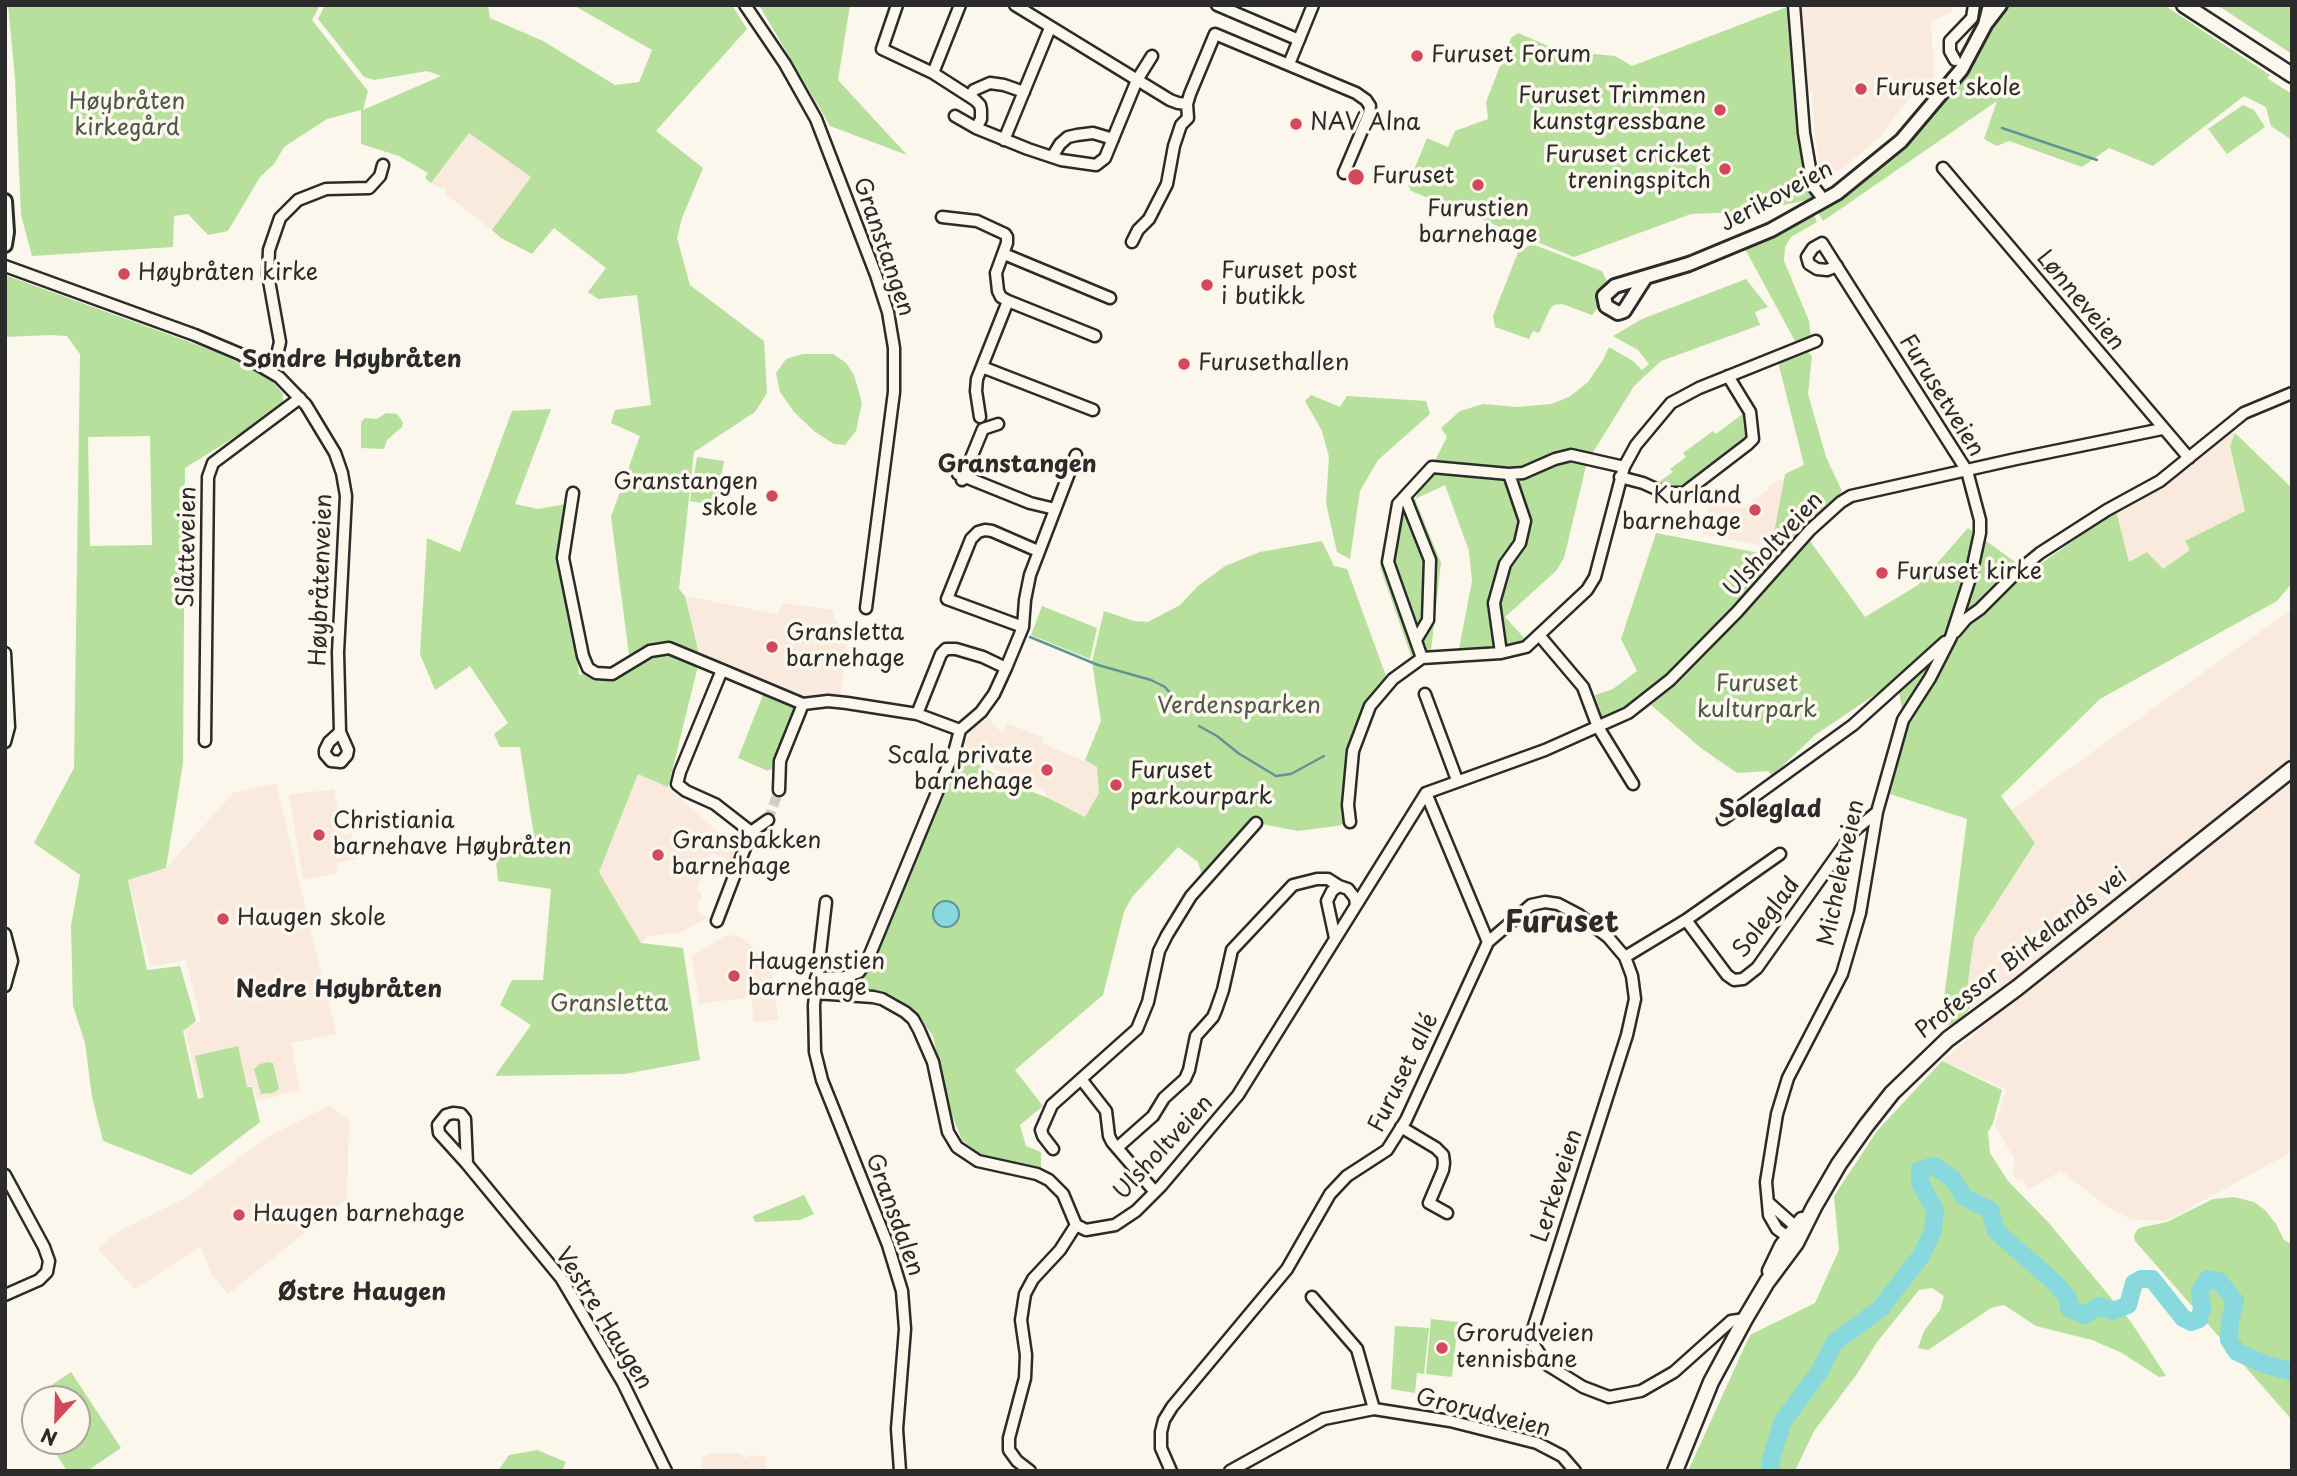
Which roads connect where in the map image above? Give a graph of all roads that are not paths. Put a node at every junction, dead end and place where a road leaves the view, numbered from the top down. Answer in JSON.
{"nodes":[{"id":1,"x":745,"y":5,"type":"edge"},
{"id":2,"x":897,"y":5,"type":"edge"},
{"id":3,"x":960,"y":5,"type":"edge"},
{"id":4,"x":1015,"y":5,"type":"edge"},
{"id":5,"x":1217,"y":5,"type":"edge"},
{"id":6,"x":1313,"y":5,"type":"edge"},
{"id":7,"x":1794,"y":5,"type":"edge"},
{"id":8,"x":1974,"y":5,"type":"edge"},
{"id":9,"x":1990,"y":5,"type":"edge"},
{"id":10,"x":2000,"y":5,"type":"edge"},
{"id":11,"x":2184,"y":5,"type":"edge"},
{"id":12,"x":1985,"y":25,"type":"junction"},
{"id":13,"x":1050,"y":28,"type":"junction"},
{"id":14,"x":1299,"y":40,"type":"junction"},
{"id":15,"x":1152,"y":56,"type":"dead end"},
{"id":16,"x":1955,"y":60,"type":"dead end"},
{"id":17,"x":1289,"y":64,"type":"junction"},
{"id":18,"x":933,"y":73,"type":"junction"},
{"id":19,"x":2292,"y":75,"type":"edge"},
{"id":20,"x":1137,"y":80,"type":"junction"},
{"id":21,"x":1024,"y":92,"type":"junction"},
{"id":22,"x":970,"y":96,"type":"junction"},
{"id":23,"x":1187,"y":104,"type":"junction"},
{"id":24,"x":956,"y":116,"type":"dead end"},
{"id":25,"x":976,"y":128,"type":"junction"},
{"id":26,"x":1113,"y":139,"type":"junction"},
{"id":27,"x":1004,"y":140,"type":"junction"},
{"id":28,"x":1052,"y":157,"type":"junction"},
{"id":29,"x":383,"y":165,"type":"dead end"},
{"id":30,"x":1943,"y":168,"type":"dead end"},
{"id":31,"x":1344,"y":173,"type":"dead end"},
{"id":32,"x":1824,"y":200,"type":"junction"},
{"id":33,"x":5,"y":201,"type":"edge"},
{"id":34,"x":942,"y":217,"type":"dead end"},
{"id":35,"x":1132,"y":242,"type":"dead end"},
{"id":36,"x":5,"y":245,"type":"edge"},
{"id":37,"x":1004,"y":254,"type":"junction"},
{"id":38,"x":5,"y":266,"type":"edge"},
{"id":39,"x":1837,"y":266,"type":"dead end"},
{"id":40,"x":1645,"y":278,"type":"dead end"},
{"id":41,"x":1110,"y":298,"type":"dead end"},
{"id":42,"x":1008,"y":301,"type":"junction"},
{"id":43,"x":1095,"y":336,"type":"dead end"},
{"id":44,"x":1816,"y":341,"type":"dead end"},
{"id":45,"x":982,"y":367,"type":"junction"},
{"id":46,"x":270,"y":369,"type":"junction"},
{"id":47,"x":1728,"y":376,"type":"junction"},
{"id":48,"x":2292,"y":393,"type":"edge"},
{"id":49,"x":300,"y":398,"type":"junction"},
{"id":50,"x":1093,"y":410,"type":"dead end"},
{"id":51,"x":980,"y":417,"type":"dead end"},
{"id":52,"x":998,"y":424,"type":"dead end"},
{"id":53,"x":2162,"y":429,"type":"junction"},
{"id":54,"x":1076,"y":455,"type":"dead end"},
{"id":55,"x":2189,"y":458,"type":"junction"},
{"id":56,"x":1967,"y":471,"type":"junction"},
{"id":57,"x":1622,"y":472,"type":"junction"},
{"id":58,"x":1509,"y":474,"type":"junction"},
{"id":59,"x":573,"y":494,"type":"dead end"},
{"id":60,"x":1405,"y":496,"type":"junction"},
{"id":61,"x":1055,"y":509,"type":"junction"},
{"id":62,"x":1038,"y":551,"type":"junction"},
{"id":63,"x":866,"y":608,"type":"dead end"},
{"id":64,"x":1023,"y":627,"type":"junction"},
{"id":65,"x":1539,"y":635,"type":"junction"},
{"id":66,"x":1951,"y":637,"type":"junction"},
{"id":67,"x":1416,"y":640,"type":"junction"},
{"id":68,"x":5,"y":653,"type":"edge"},
{"id":69,"x":1501,"y":653,"type":"junction"},
{"id":70,"x":1422,"y":657,"type":"junction"},
{"id":71,"x":1006,"y":668,"type":"junction"},
{"id":72,"x":722,"y":670,"type":"junction"},
{"id":73,"x":1425,"y":695,"type":"dead end"},
{"id":74,"x":803,"y":704,"type":"junction"},
{"id":75,"x":917,"y":714,"type":"junction"},
{"id":76,"x":1598,"y":727,"type":"junction"},
{"id":77,"x":960,"y":730,"type":"junction"},
{"id":78,"x":340,"y":732,"type":"dead end"},
{"id":79,"x":205,"y":741,"type":"dead end"},
{"id":80,"x":5,"y":742,"type":"edge"},
{"id":81,"x":2292,"y":769,"type":"edge"},
{"id":82,"x":1457,"y":780,"type":"junction"},
{"id":83,"x":1633,"y":784,"type":"dead end"},
{"id":84,"x":779,"y":790,"type":"tunnel mouth"},
{"id":85,"x":1426,"y":793,"type":"junction"},
{"id":86,"x":1877,"y":813,"type":"junction"},
{"id":87,"x":1723,"y":819,"type":"dead end"},
{"id":88,"x":768,"y":820,"type":"tunnel mouth"},
{"id":89,"x":1350,"y":821,"type":"dead end"},
{"id":90,"x":1256,"y":822,"type":"dead end"},
{"id":91,"x":751,"y":832,"type":"junction"},
{"id":92,"x":1780,"y":854,"type":"dead end"},
{"id":93,"x":1339,"y":886,"type":"junction"},
{"id":94,"x":826,"y":901,"type":"dead end"},
{"id":95,"x":1356,"y":905,"type":"junction"},
{"id":96,"x":1686,"y":920,"type":"junction"},
{"id":97,"x":717,"y":921,"type":"dead end"},
{"id":98,"x":5,"y":934,"type":"edge"},
{"id":99,"x":1335,"y":938,"type":"junction"},
{"id":100,"x":1488,"y":942,"type":"junction"},
{"id":101,"x":1625,"y":957,"type":"junction"},
{"id":102,"x":816,"y":978,"type":"junction"},
{"id":103,"x":5,"y":986,"type":"edge"},
{"id":104,"x":815,"y":993,"type":"junction"},
{"id":105,"x":1081,"y":1079,"type":"junction"},
{"id":106,"x":1401,"y":1127,"type":"junction"},
{"id":107,"x":1118,"y":1147,"type":"junction"},
{"id":108,"x":1053,"y":1149,"type":"dead end"},
{"id":109,"x":467,"y":1164,"type":"junction"},
{"id":110,"x":5,"y":1175,"type":"edge"},
{"id":111,"x":1156,"y":1192,"type":"junction"},
{"id":112,"x":1447,"y":1213,"type":"dead end"},
{"id":113,"x":1076,"y":1225,"type":"junction"},
{"id":114,"x":1794,"y":1234,"type":"junction"},
{"id":115,"x":5,"y":1296,"type":"edge"},
{"id":116,"x":1312,"y":1297,"type":"dead end"},
{"id":117,"x":1745,"y":1319,"type":"junction"},
{"id":118,"x":1374,"y":1409,"type":"junction"},
{"id":119,"x":666,"y":1471,"type":"edge"},
{"id":120,"x":900,"y":1471,"type":"edge"},
{"id":121,"x":1030,"y":1471,"type":"edge"},
{"id":122,"x":1171,"y":1471,"type":"edge"},
{"id":123,"x":1230,"y":1471,"type":"edge"},
{"id":124,"x":1575,"y":1471,"type":"edge"},
{"id":125,"x":1675,"y":1471,"type":"edge"}],
"edges":[{"from":1,"to":63,"type":"street","name":"Granstangen"},
{"from":2,"to":18,"type":"street"},
{"from":3,"to":18,"type":"street"},
{"from":4,"to":13,"type":"street"},
{"from":5,"to":14,"type":"street"},
{"from":6,"to":14,"type":"street"},
{"from":7,"to":32,"type":"street"},
{"from":8,"to":16,"type":"street"},
{"from":9,"to":12,"type":"street","name":"Jerikoveien"},
{"from":10,"to":12,"type":"street","name":"Jerikoveien"},
{"from":11,"to":19,"type":"main road"},
{"from":12,"to":32,"type":"street","name":"Jerikoveien"},
{"from":13,"to":20,"type":"street"},
{"from":13,"to":21,"type":"street"},
{"from":14,"to":17,"type":"street"},
{"from":15,"to":20,"type":"street"},
{"from":17,"to":23,"type":"street"},
{"from":17,"to":31,"type":"street"},
{"from":18,"to":22,"type":"street"},
{"from":20,"to":23,"type":"street"},
{"from":20,"to":26,"type":"street"},
{"from":21,"to":22,"type":"street"},
{"from":21,"to":27,"type":"street"},
{"from":22,"to":25,"type":"street"},
{"from":23,"to":35,"type":"street"},
{"from":24,"to":25,"type":"street"},
{"from":25,"to":27,"type":"street"},
{"from":26,"to":28,"type":"street"},
{"from":26,"to":28,"type":"street"},
{"from":27,"to":28,"type":"street"},
{"from":29,"to":46,"type":"street"},
{"from":30,"to":53,"type":"street","name":"Lønneveien"},
{"from":32,"to":40,"type":"street","name":"Jerikoveien"},
{"from":33,"to":36,"type":"street"},
{"from":34,"to":37,"type":"street"},
{"from":37,"to":41,"type":"street"},
{"from":37,"to":42,"type":"street"},
{"from":38,"to":46,"type":"street","name":"Høybråtenveien"},
{"from":39,"to":56,"type":"street","name":"Furusetveien"},
{"from":42,"to":43,"type":"street"},
{"from":42,"to":45,"type":"street"},
{"from":44,"to":47,"type":"street"},
{"from":45,"to":50,"type":"street"},
{"from":45,"to":51,"type":"street"},
{"from":46,"to":49,"type":"street","name":"Høybråtenveien"},
{"from":47,"to":57,"type":"street"},
{"from":47,"to":57,"type":"street"},
{"from":48,"to":55,"type":"street","name":"Micheletveien"},
{"from":49,"to":78,"type":"street","name":"Høybråtenveien"},
{"from":49,"to":79,"type":"street","name":"Slåtteveien"},
{"from":52,"to":61,"type":"street"},
{"from":53,"to":55,"type":"street","name":"Lønneveien"},
{"from":53,"to":56,"type":"street","name":"Ulsholtveien"},
{"from":54,"to":61,"type":"street"},
{"from":55,"to":66,"type":"street","name":"Micheletveien"},
{"from":56,"to":66,"type":"street","name":"Furusetveien"},
{"from":56,"to":76,"type":"street","name":"Ulsholtveien"},
{"from":57,"to":58,"type":"street"},
{"from":57,"to":65,"type":"street"},
{"from":58,"to":60,"type":"street"},
{"from":58,"to":69,"type":"street"},
{"from":59,"to":72,"type":"street"},
{"from":60,"to":67,"type":"street"},
{"from":60,"to":67,"type":"street"},
{"from":61,"to":62,"type":"street"},
{"from":62,"to":64,"type":"street"},
{"from":62,"to":64,"type":"street"},
{"from":64,"to":71,"type":"street"},
{"from":65,"to":69,"type":"street"},
{"from":65,"to":76,"type":"street"},
{"from":66,"to":86,"type":"street","name":"Micheletveien"},
{"from":66,"to":87,"type":"street","name":"Micheletveien"},
{"from":67,"to":70,"type":"street"},
{"from":68,"to":80,"type":"street"},
{"from":69,"to":70,"type":"street"},
{"from":70,"to":89,"type":"street"},
{"from":71,"to":75,"type":"street"},
{"from":71,"to":77,"type":"street"},
{"from":72,"to":74,"type":"street"},
{"from":72,"to":91,"type":"street"},
{"from":73,"to":82,"type":"street"},
{"from":74,"to":75,"type":"street"},
{"from":74,"to":84,"type":"street"},
{"from":75,"to":77,"type":"street"},
{"from":76,"to":82,"type":"street","name":"Ulsholtveien"},
{"from":76,"to":83,"type":"street"},
{"from":77,"to":102,"type":"street"},
{"from":81,"to":114,"type":"main road","name":"Professor Birkelands vei"},
{"from":82,"to":85,"type":"street","name":"Ulsholtveien"},
{"from":85,"to":95,"type":"street","name":"Ulsholtveien"},
{"from":85,"to":100,"type":"street"},
{"from":86,"to":96,"type":"street","name":"Soleglad"},
{"from":86,"to":114,"type":"street","name":"Micheletveien"},
{"from":88,"to":91,"type":"street"},
{"from":90,"to":105,"type":"street"},
{"from":91,"to":97,"type":"street"},
{"from":92,"to":96,"type":"street","name":"Soleglad"},
{"from":93,"to":95,"type":"street"},
{"from":93,"to":99,"type":"street"},
{"from":93,"to":107,"type":"street"},
{"from":94,"to":102,"type":"street","name":"Gransdalen"},
{"from":95,"to":99,"type":"street","name":"Ulsholtveien"},
{"from":96,"to":101,"type":"street","name":"Soleglad"},
{"from":98,"to":103,"type":"street"},
{"from":99,"to":111,"type":"street","name":"Ulsholtveien"},
{"from":100,"to":101,"type":"street","name":"Lerkeveien"},
{"from":100,"to":106,"type":"street","name":"Furuset allé"},
{"from":101,"to":117,"type":"street","name":"Lerkeveien"},
{"from":102,"to":104,"type":"street","name":"Gransdalen"},
{"from":104,"to":113,"type":"street"},
{"from":104,"to":120,"type":"street","name":"Gransdalen"},
{"from":105,"to":107,"type":"street"},
{"from":105,"to":108,"type":"street"},
{"from":106,"to":112,"type":"street"},
{"from":106,"to":122,"type":"street","name":"Furuset allé"},
{"from":107,"to":111,"type":"street"},
{"from":109,"to":109,"type":"street","name":"Vestre Haugen"},
{"from":109,"to":119,"type":"street","name":"Vestre Haugen"},
{"from":110,"to":115,"type":"street"},
{"from":111,"to":113,"type":"street","name":"Ulsholtveien"},
{"from":113,"to":121,"type":"street"},
{"from":114,"to":117,"type":"main road","name":"Professor Birkelands vei"},
{"from":116,"to":118,"type":"street"},
{"from":117,"to":125,"type":"main road"},
{"from":118,"to":123,"type":"street","name":"Grorudveien"},
{"from":118,"to":124,"type":"street","name":"Grorudveien"}]}
